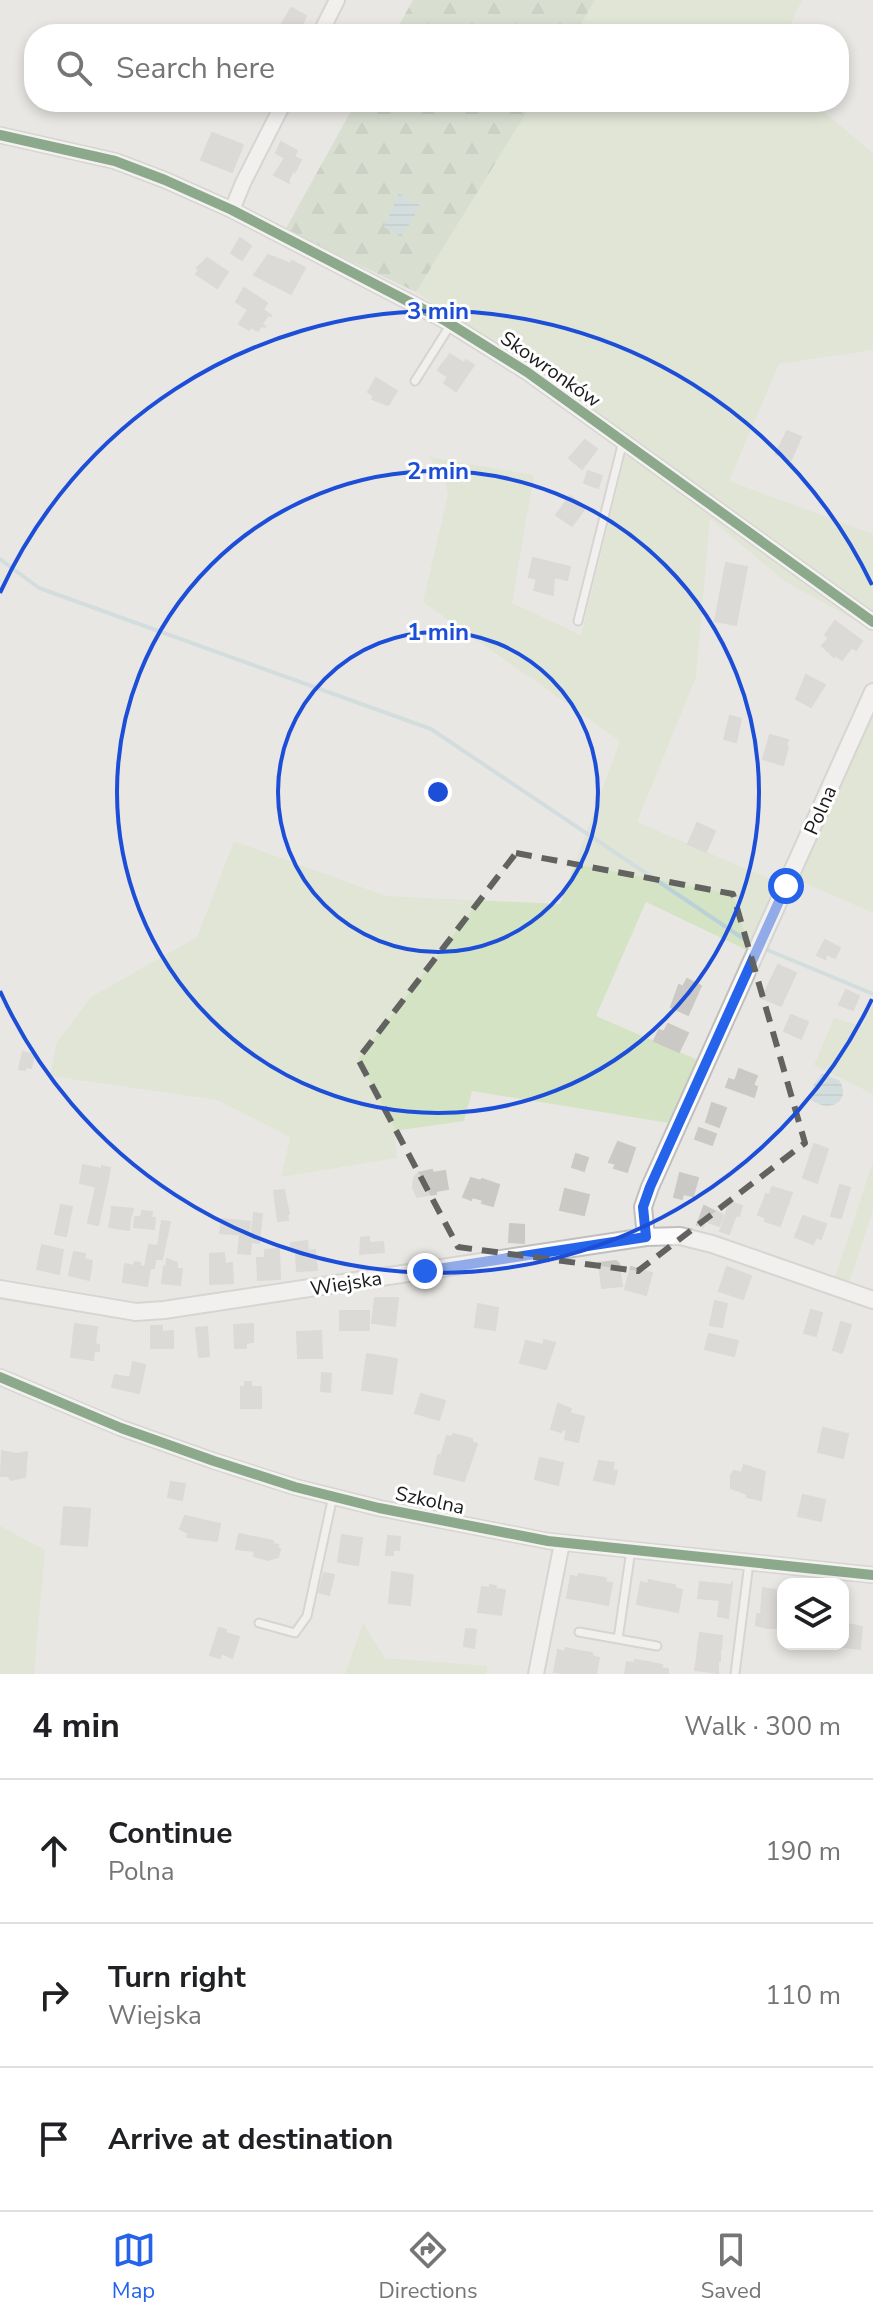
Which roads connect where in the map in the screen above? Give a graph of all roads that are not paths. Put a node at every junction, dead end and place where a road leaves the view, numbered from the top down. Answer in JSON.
{"nodes":[{"id":1,"x":337,"y":0,"type":"edge"},
{"id":2,"x":325,"y":24,"type":"edge"},
{"id":3,"x":279,"y":112,"type":"edge"},
{"id":4,"x":0,"y":135,"type":"edge"},
{"id":5,"x":232,"y":210,"type":"junction"},
{"id":6,"x":451,"y":324,"type":"junction"},
{"id":7,"x":415,"y":381,"type":"dead end"},
{"id":8,"x":623,"y":441,"type":"junction"},
{"id":9,"x":578,"y":621,"type":"dead end"},
{"id":10,"x":873,"y":622,"type":"edge"},
{"id":11,"x":873,"y":692,"type":"edge"},
{"id":12,"x":646,"y":1237,"type":"junction"},
{"id":13,"x":0,"y":1289,"type":"edge"},
{"id":14,"x":873,"y":1300,"type":"edge"},
{"id":15,"x":0,"y":1377,"type":"edge"},
{"id":16,"x":333,"y":1496,"type":"junction"},
{"id":17,"x":562,"y":1543,"type":"junction"},
{"id":18,"x":631,"y":1550,"type":"junction"},
{"id":19,"x":749,"y":1563,"type":"junction"},
{"id":20,"x":873,"y":1575,"type":"edge"},
{"id":21,"x":259,"y":1623,"type":"dead end"},
{"id":22,"x":579,"y":1632,"type":"dead end"},
{"id":23,"x":618,"y":1639,"type":"junction"},
{"id":24,"x":657,"y":1646,"type":"dead end"},
{"id":25,"x":536,"y":1674,"type":"edge"},
{"id":26,"x":735,"y":1674,"type":"edge"}],
"edges":[{"from":1,"to":2,"type":"street"},
{"from":3,"to":5,"type":"street"},
{"from":4,"to":5,"type":"street","name":"Skowronków"},
{"from":5,"to":6,"type":"street","name":"Skowronków"},
{"from":6,"to":7,"type":"lane"},
{"from":6,"to":8,"type":"street","name":"Skowronków"},
{"from":8,"to":9,"type":"lane"},
{"from":8,"to":10,"type":"street","name":"Skowronków"},
{"from":11,"to":12,"type":"street","name":"Polna"},
{"from":12,"to":13,"type":"street","name":"Wiejska"},
{"from":12,"to":14,"type":"street","name":"Wiejska"},
{"from":15,"to":16,"type":"street","name":"Szkolna"},
{"from":16,"to":17,"type":"street","name":"Szkolna"},
{"from":16,"to":21,"type":"lane"},
{"from":17,"to":18,"type":"street","name":"Szkolna"},
{"from":17,"to":25,"type":"street"},
{"from":18,"to":19,"type":"street","name":"Szkolna"},
{"from":18,"to":23,"type":"lane"},
{"from":19,"to":20,"type":"street","name":"Szkolna"},
{"from":19,"to":26,"type":"lane"},
{"from":22,"to":23,"type":"lane"},
{"from":23,"to":24,"type":"lane"}]}
